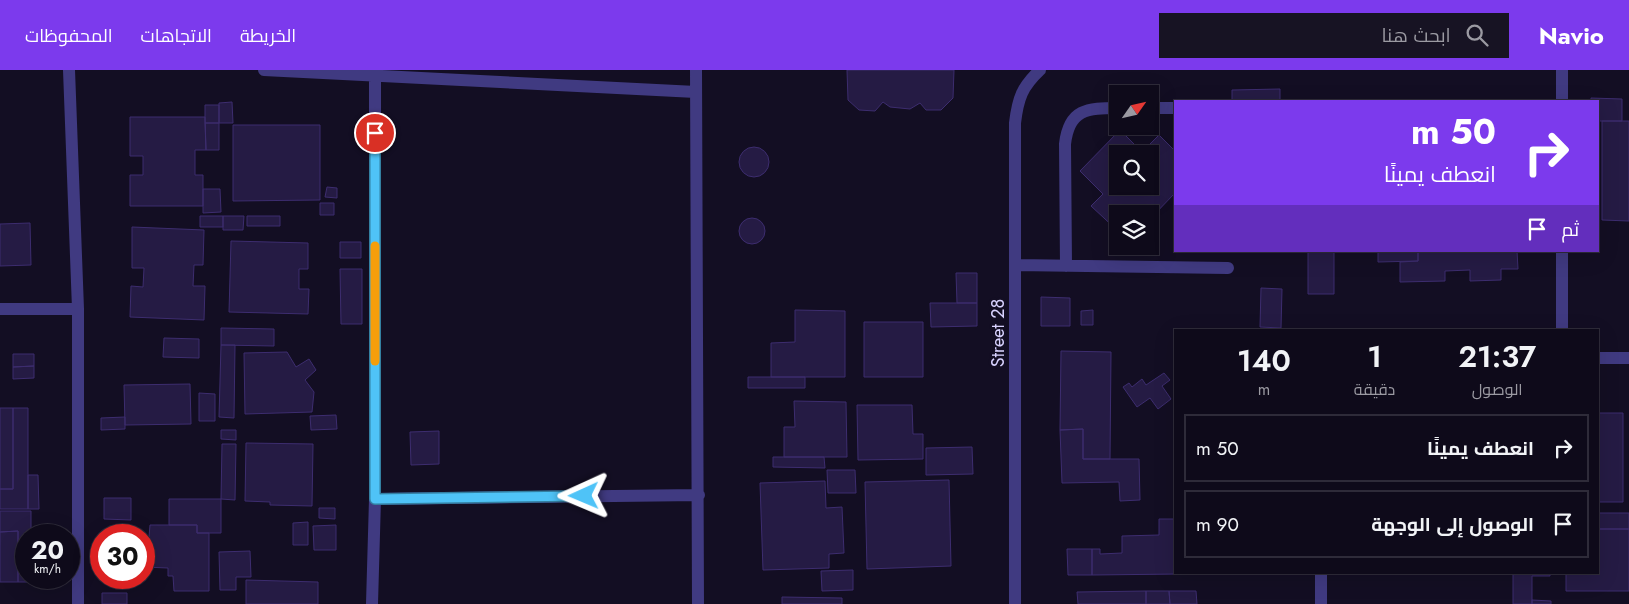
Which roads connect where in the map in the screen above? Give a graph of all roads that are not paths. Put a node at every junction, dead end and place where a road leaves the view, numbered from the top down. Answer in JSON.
{"nodes":[{"id":1,"x":70,"y":70,"type":"edge"},
{"id":2,"x":264,"y":70,"type":"edge"},
{"id":3,"x":696,"y":70,"type":"edge"},
{"id":4,"x":1040,"y":70,"type":"edge"},
{"id":5,"x":1562,"y":70,"type":"edge"},
{"id":6,"x":376,"y":76,"type":"junction"},
{"id":7,"x":696,"y":92,"type":"junction"},
{"id":8,"x":1562,"y":100,"type":"edge"},
{"id":9,"x":1159,"y":108,"type":"edge"},
{"id":10,"x":1174,"y":108,"type":"edge"},
{"id":11,"x":1109,"y":109,"type":"edge"},
{"id":12,"x":1562,"y":252,"type":"edge"},
{"id":13,"x":1015,"y":265,"type":"junction"},
{"id":14,"x":1066,"y":266,"type":"junction"},
{"id":15,"x":1228,"y":268,"type":"dead end"},
{"id":16,"x":0,"y":309,"type":"edge"},
{"id":17,"x":78,"y":309,"type":"junction"},
{"id":18,"x":1562,"y":329,"type":"edge"},
{"id":19,"x":1599,"y":358,"type":"edge"},
{"id":20,"x":1629,"y":358,"type":"edge"},
{"id":21,"x":699,"y":495,"type":"junction"},
{"id":22,"x":375,"y":499,"type":"junction"},
{"id":23,"x":1321,"y":574,"type":"edge"},
{"id":24,"x":78,"y":604,"type":"edge"},
{"id":25,"x":372,"y":604,"type":"edge"},
{"id":26,"x":698,"y":604,"type":"edge"},
{"id":27,"x":1015,"y":604,"type":"edge"},
{"id":28,"x":1321,"y":604,"type":"edge"}],
"edges":[{"from":1,"to":17,"type":"street"},
{"from":2,"to":6,"type":"street"},
{"from":3,"to":7,"type":"street"},
{"from":4,"to":13,"type":"street","name":"Street 28"},
{"from":5,"to":8,"type":"street"},
{"from":6,"to":7,"type":"street"},
{"from":6,"to":22,"type":"street"},
{"from":7,"to":21,"type":"street"},
{"from":9,"to":10,"type":"street"},
{"from":11,"to":14,"type":"street"},
{"from":12,"to":18,"type":"street"},
{"from":13,"to":14,"type":"street"},
{"from":13,"to":27,"type":"street","name":"Street 28"},
{"from":14,"to":15,"type":"street"},
{"from":16,"to":17,"type":"street"},
{"from":17,"to":24,"type":"street"},
{"from":19,"to":20,"type":"street"},
{"from":21,"to":22,"type":"street"},
{"from":21,"to":26,"type":"street"},
{"from":22,"to":25,"type":"street"},
{"from":23,"to":28,"type":"street"}]}
